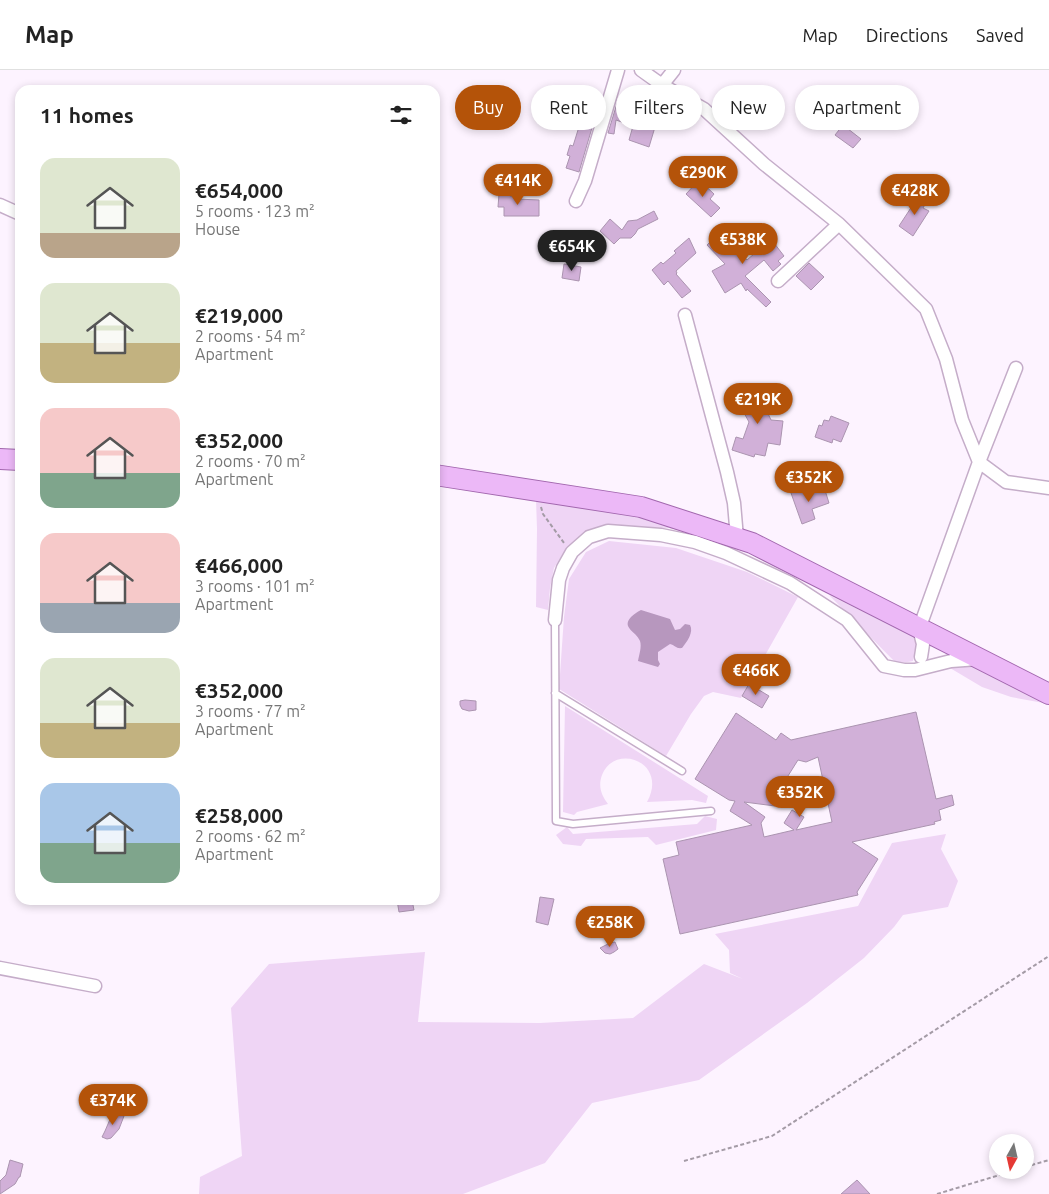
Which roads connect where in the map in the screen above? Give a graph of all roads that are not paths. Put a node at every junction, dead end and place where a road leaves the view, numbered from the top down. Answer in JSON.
{"nodes":[{"id":1,"x":618,"y":70,"type":"edge"},
{"id":2,"x":641,"y":70,"type":"edge"},
{"id":3,"x":674,"y":70,"type":"edge"},
{"id":4,"x":662,"y":85,"type":"joint"},
{"id":5,"x":702,"y":108,"type":"edge"},
{"id":6,"x":576,"y":201,"type":"dead end"},
{"id":7,"x":0,"y":206,"type":"edge"},
{"id":8,"x":15,"y":212,"type":"edge"},
{"id":9,"x":839,"y":224,"type":"junction"},
{"id":10,"x":778,"y":281,"type":"dead end"},
{"id":11,"x":685,"y":316,"type":"dead end"},
{"id":12,"x":1016,"y":368,"type":"dead end"},
{"id":13,"x":0,"y":460,"type":"edge"},
{"id":14,"x":15,"y":460,"type":"edge"},
{"id":15,"x":979,"y":462,"type":"junction"},
{"id":16,"x":440,"y":476,"type":"edge"},
{"id":17,"x":1049,"y":488,"type":"edge"},
{"id":18,"x":737,"y":538,"type":"junction"},
{"id":19,"x":555,"y":620,"type":"joint"},
{"id":20,"x":920,"y":629,"type":"junction"},
{"id":21,"x":944,"y":641,"type":"junction"},
{"id":22,"x":921,"y":657,"type":"junction"},
{"id":23,"x":979,"y":659,"type":"junction"},
{"id":24,"x":938,"y":664,"type":"junction"},
{"id":25,"x":913,"y":670,"type":"junction"},
{"id":26,"x":555,"y":693,"type":"junction"},
{"id":27,"x":1049,"y":694,"type":"edge"},
{"id":28,"x":682,"y":771,"type":"dead end"},
{"id":29,"x":712,"y":811,"type":"dead end"},
{"id":30,"x":0,"y":968,"type":"edge"},
{"id":31,"x":95,"y":986,"type":"dead end"}],
"edges":[{"from":1,"to":6,"type":"street"},
{"from":2,"to":4,"type":"street"},
{"from":3,"to":4,"type":"street"},
{"from":5,"to":9,"type":"street"},
{"from":7,"to":8,"type":"street"},
{"from":9,"to":10,"type":"street"},
{"from":9,"to":15,"type":"street"},
{"from":11,"to":18,"type":"street"},
{"from":12,"to":15,"type":"street"},
{"from":13,"to":14,"type":"main road"},
{"from":15,"to":17,"type":"street"},
{"from":15,"to":20,"type":"street"},
{"from":16,"to":18,"type":"main road"},
{"from":18,"to":20,"type":"main road"},
{"from":19,"to":25,"type":"street"},
{"from":19,"to":26,"type":"lane"},
{"from":20,"to":21,"type":"main road"},
{"from":20,"to":22,"type":"street"},
{"from":21,"to":22,"type":"street"},
{"from":21,"to":23,"type":"main road"},
{"from":21,"to":24,"type":"street"},
{"from":22,"to":25,"type":"street"},
{"from":23,"to":24,"type":"street"},
{"from":23,"to":27,"type":"main road"},
{"from":24,"to":25,"type":"street"},
{"from":26,"to":28,"type":"lane"},
{"from":26,"to":29,"type":"lane"},
{"from":30,"to":31,"type":"street"}]}
